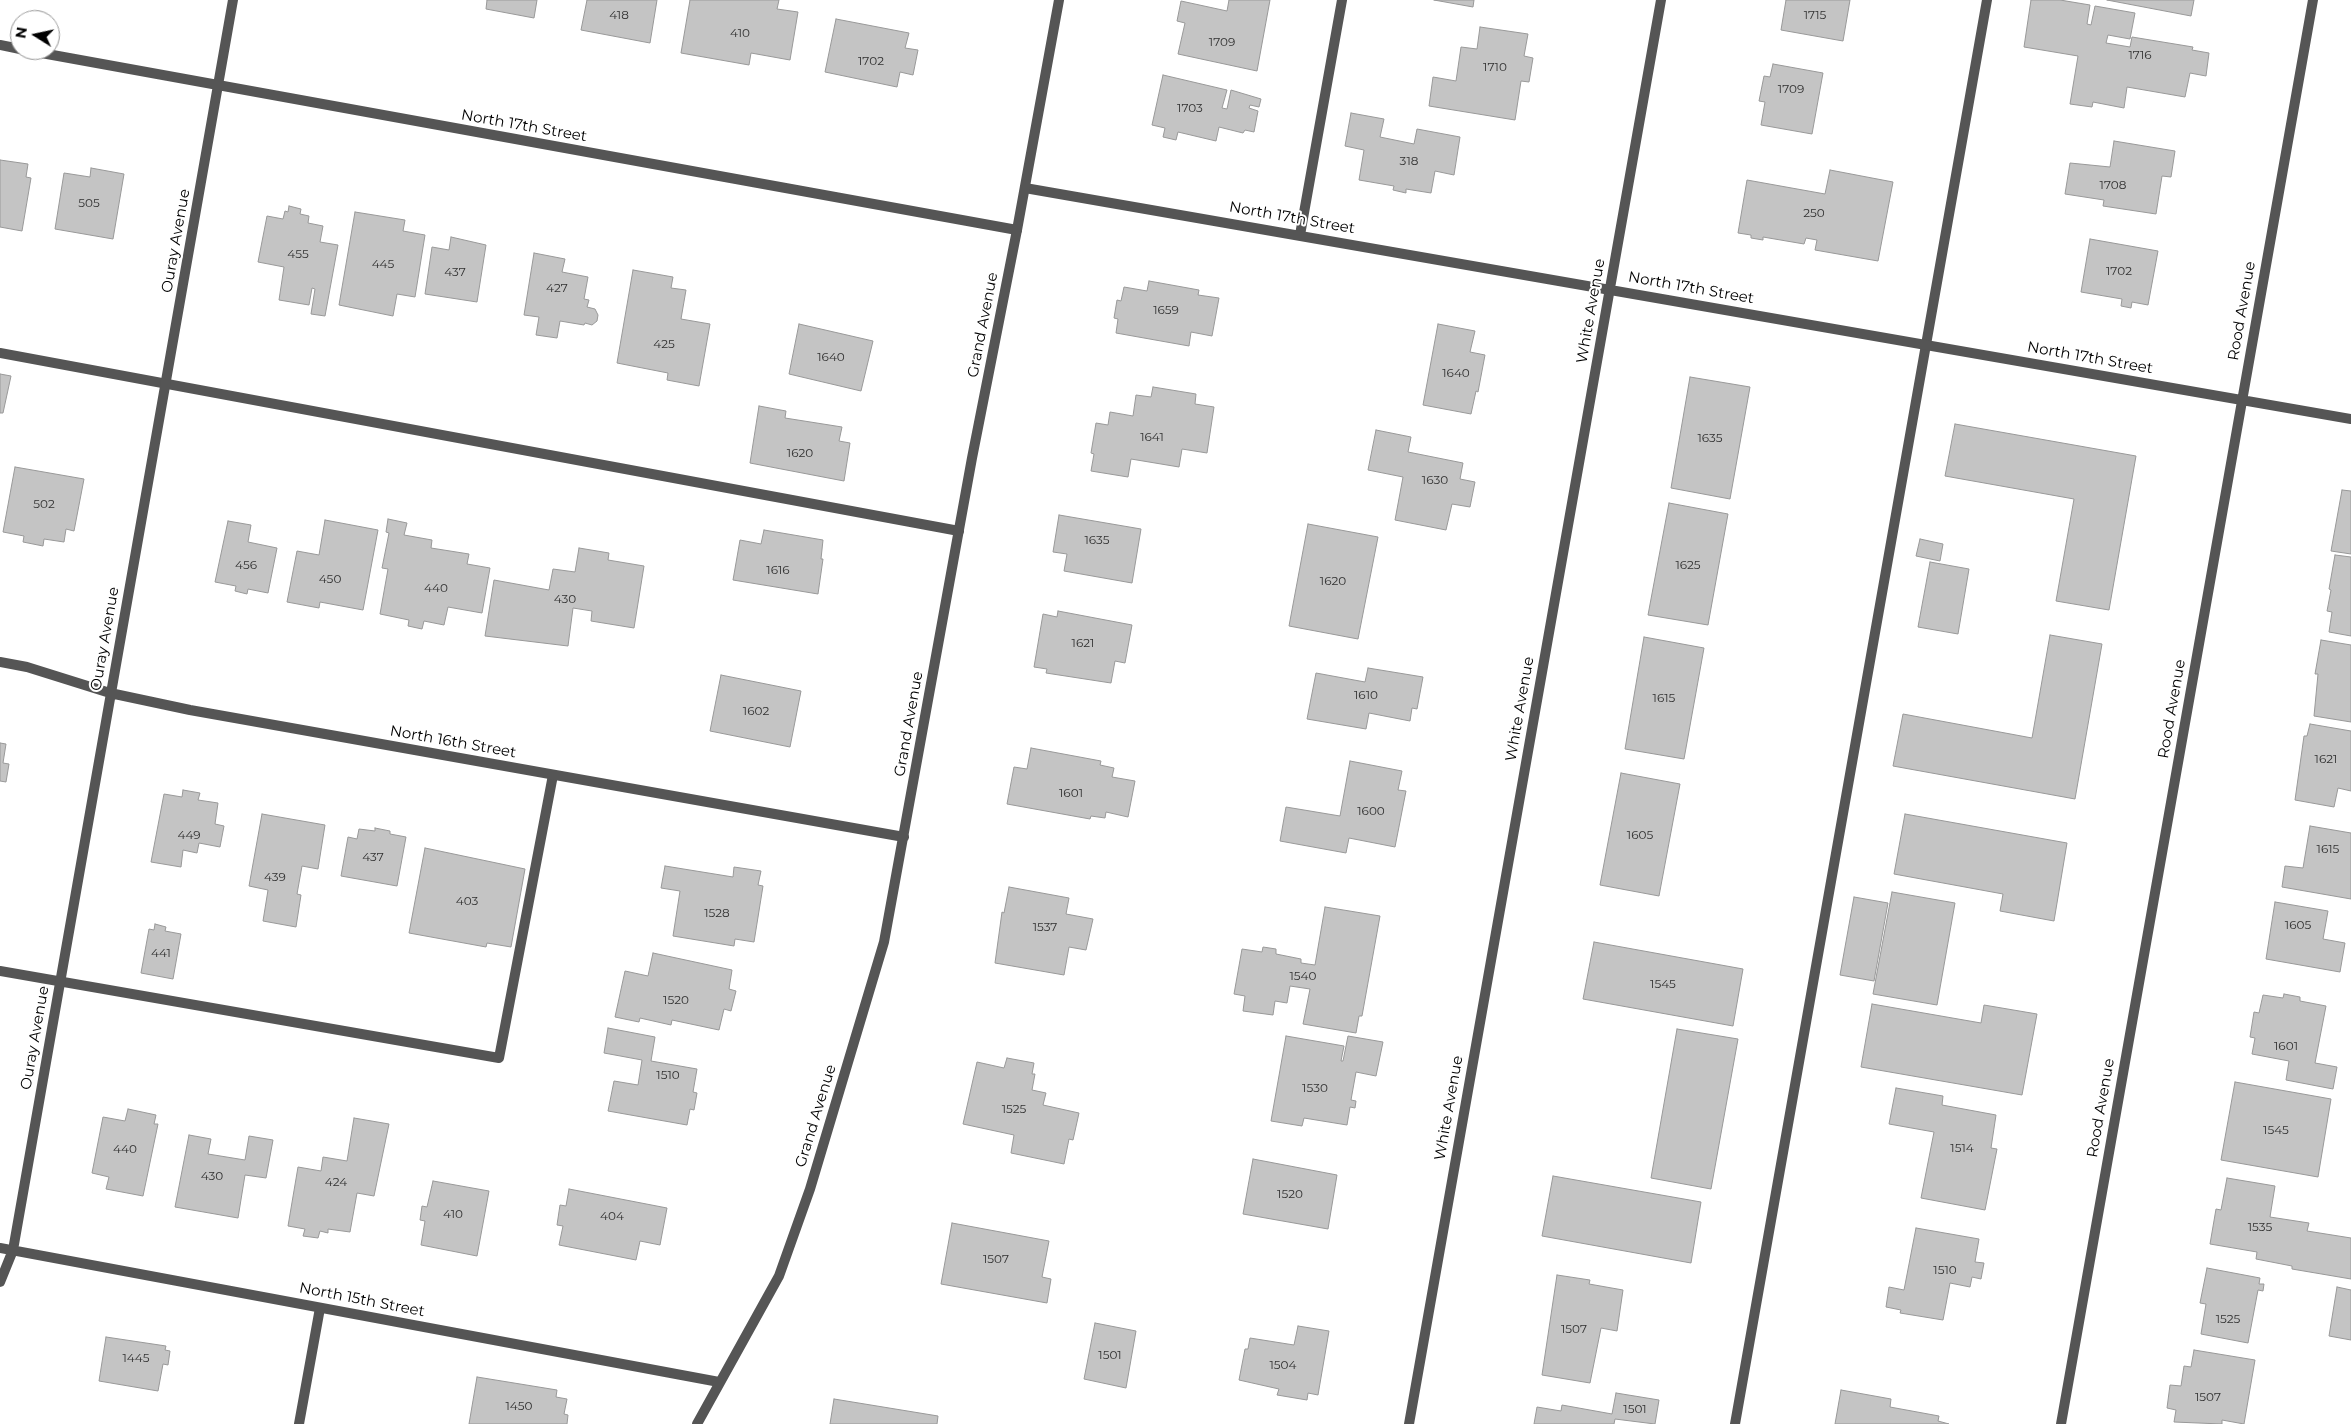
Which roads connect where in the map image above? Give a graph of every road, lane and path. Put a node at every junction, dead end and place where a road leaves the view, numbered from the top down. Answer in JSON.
{"nodes":[{"id":1,"x":233,"y":0,"type":"edge"},
{"id":2,"x":1059,"y":0,"type":"edge"},
{"id":3,"x":1342,"y":0,"type":"edge"},
{"id":4,"x":1661,"y":0,"type":"edge"},
{"id":5,"x":1987,"y":0,"type":"edge"},
{"id":6,"x":2313,"y":0,"type":"edge"},
{"id":7,"x":60,"y":57,"type":"edge"},
{"id":8,"x":218,"y":86,"type":"junction"},
{"id":9,"x":1025,"y":188,"type":"junction"},
{"id":10,"x":1017,"y":230,"type":"junction"},
{"id":11,"x":1300,"y":235,"type":"junction"},
{"id":12,"x":1610,"y":289,"type":"junction"},
{"id":13,"x":1925,"y":344,"type":"junction"},
{"id":14,"x":0,"y":353,"type":"edge"},
{"id":15,"x":166,"y":383,"type":"junction"},
{"id":16,"x":2242,"y":400,"type":"junction"},
{"id":17,"x":2351,"y":419,"type":"edge"},
{"id":18,"x":959,"y":531,"type":"junction"},
{"id":19,"x":0,"y":662,"type":"edge"},
{"id":20,"x":110,"y":693,"type":"junction"},
{"id":21,"x":553,"y":775,"type":"junction"},
{"id":22,"x":904,"y":837,"type":"junction"},
{"id":23,"x":0,"y":971,"type":"edge"},
{"id":24,"x":60,"y":982,"type":"junction"},
{"id":25,"x":0,"y":1248,"type":"edge"},
{"id":26,"x":13,"y":1250,"type":"junction"},
{"id":27,"x":0,"y":1282,"type":"edge"},
{"id":28,"x":320,"y":1308,"type":"junction"},
{"id":29,"x":719,"y":1382,"type":"junction"},
{"id":30,"x":299,"y":1424,"type":"edge"},
{"id":31,"x":697,"y":1424,"type":"edge"},
{"id":32,"x":1409,"y":1424,"type":"edge"},
{"id":33,"x":1735,"y":1424,"type":"edge"},
{"id":34,"x":2061,"y":1424,"type":"edge"}],
"edges":[{"from":1,"to":8,"type":"street","name":"Ouray Avenue"},
{"from":2,"to":9,"type":"street","name":"Grand Avenue"},
{"from":3,"to":11,"type":"street"},
{"from":4,"to":12,"type":"street","name":"White Avenue"},
{"from":5,"to":13,"type":"street"},
{"from":6,"to":16,"type":"street","name":"Rood Avenue"},
{"from":7,"to":8,"type":"street","name":"North 17th Street"},
{"from":8,"to":10,"type":"street","name":"North 17th Street"},
{"from":8,"to":15,"type":"street","name":"Ouray Avenue"},
{"from":9,"to":10,"type":"street","name":"Grand Avenue"},
{"from":9,"to":11,"type":"street","name":"North 17th Street"},
{"from":10,"to":18,"type":"street","name":"Grand Avenue"},
{"from":11,"to":12,"type":"street","name":"North 17th Street"},
{"from":12,"to":13,"type":"street","name":"North 17th Street"},
{"from":12,"to":32,"type":"street","name":"White Avenue"},
{"from":13,"to":16,"type":"street","name":"North 17th Street"},
{"from":13,"to":33,"type":"street"},
{"from":14,"to":15,"type":"street"},
{"from":15,"to":18,"type":"street"},
{"from":15,"to":20,"type":"street","name":"Ouray Avenue"},
{"from":16,"to":17,"type":"street","name":"North 17th Street"},
{"from":16,"to":34,"type":"street","name":"Rood Avenue"},
{"from":18,"to":22,"type":"street","name":"Grand Avenue"},
{"from":19,"to":20,"type":"street","name":"North 16th Street"},
{"from":20,"to":21,"type":"street","name":"North 16th Street"},
{"from":20,"to":24,"type":"street","name":"Ouray Avenue"},
{"from":21,"to":22,"type":"street","name":"North 16th Street"},
{"from":21,"to":24,"type":"street"},
{"from":22,"to":29,"type":"street","name":"Grand Avenue"},
{"from":23,"to":24,"type":"street"},
{"from":24,"to":26,"type":"street","name":"Ouray Avenue"},
{"from":25,"to":26,"type":"street","name":"North 15th Street"},
{"from":26,"to":27,"type":"street","name":"Ouray Avenue"},
{"from":26,"to":28,"type":"street","name":"North 15th Street"},
{"from":28,"to":29,"type":"street","name":"North 15th Street"},
{"from":28,"to":30,"type":"street"},
{"from":29,"to":31,"type":"street","name":"Grand Avenue"}]}
